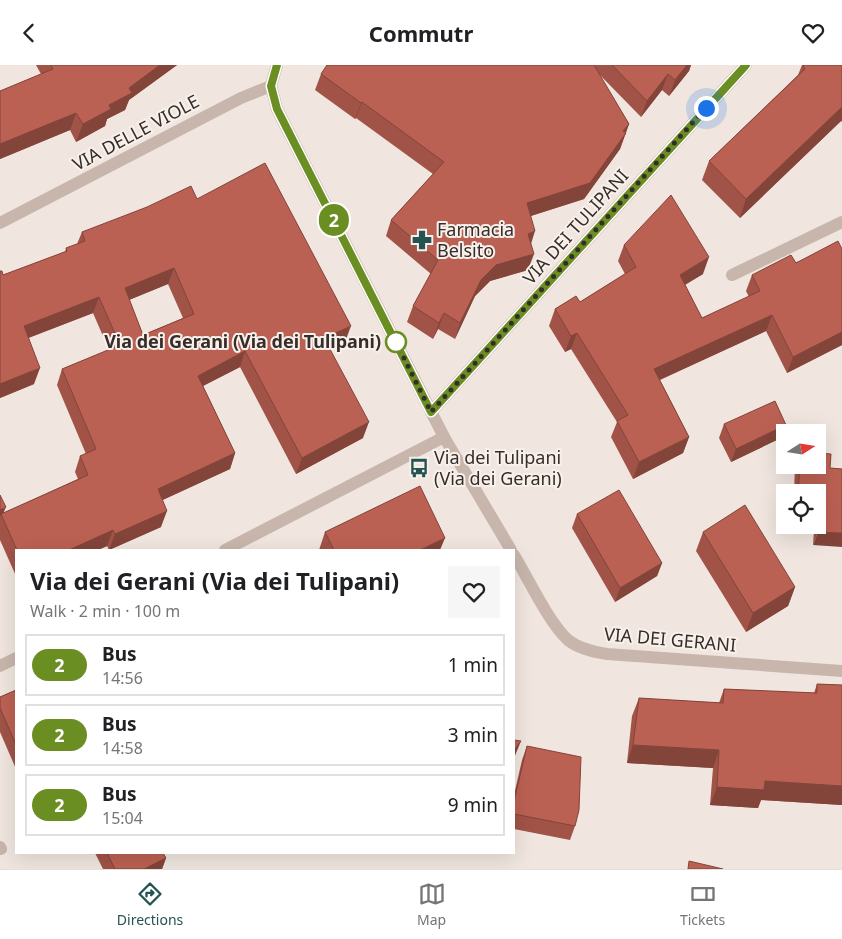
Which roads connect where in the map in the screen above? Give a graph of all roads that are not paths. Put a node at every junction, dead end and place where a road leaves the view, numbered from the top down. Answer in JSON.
{"nodes":[{"id":1,"x":277,"y":65,"type":"edge"},
{"id":2,"x":746,"y":65,"type":"edge"},
{"id":3,"x":271,"y":86,"type":"junction"},
{"id":4,"x":842,"y":222,"type":"edge"},
{"id":5,"x":0,"y":223,"type":"edge"},
{"id":6,"x":732,"y":275,"type":"dead end"},
{"id":7,"x":431,"y":412,"type":"junction"},
{"id":8,"x":444,"y":437,"type":"junction"},
{"id":9,"x":227,"y":549,"type":"edge"},
{"id":10,"x":510,"y":549,"type":"edge"},
{"id":11,"x":515,"y":557,"type":"edge"},
{"id":12,"x":15,"y":658,"type":"edge"},
{"id":13,"x":0,"y":666,"type":"edge"},
{"id":14,"x":842,"y":671,"type":"edge"}],
"edges":[{"from":1,"to":3,"type":"street"},
{"from":2,"to":7,"type":"street","name":"VIA DEI TULIPANI"},
{"from":3,"to":5,"type":"street","name":"VIA DELLE VIOLE"},
{"from":3,"to":7,"type":"street"},
{"from":4,"to":6,"type":"street"},
{"from":7,"to":8,"type":"street"},
{"from":8,"to":9,"type":"street"},
{"from":8,"to":10,"type":"street"},
{"from":11,"to":14,"type":"street","name":"VIA DEI GERANI"},
{"from":12,"to":13,"type":"street"}]}
